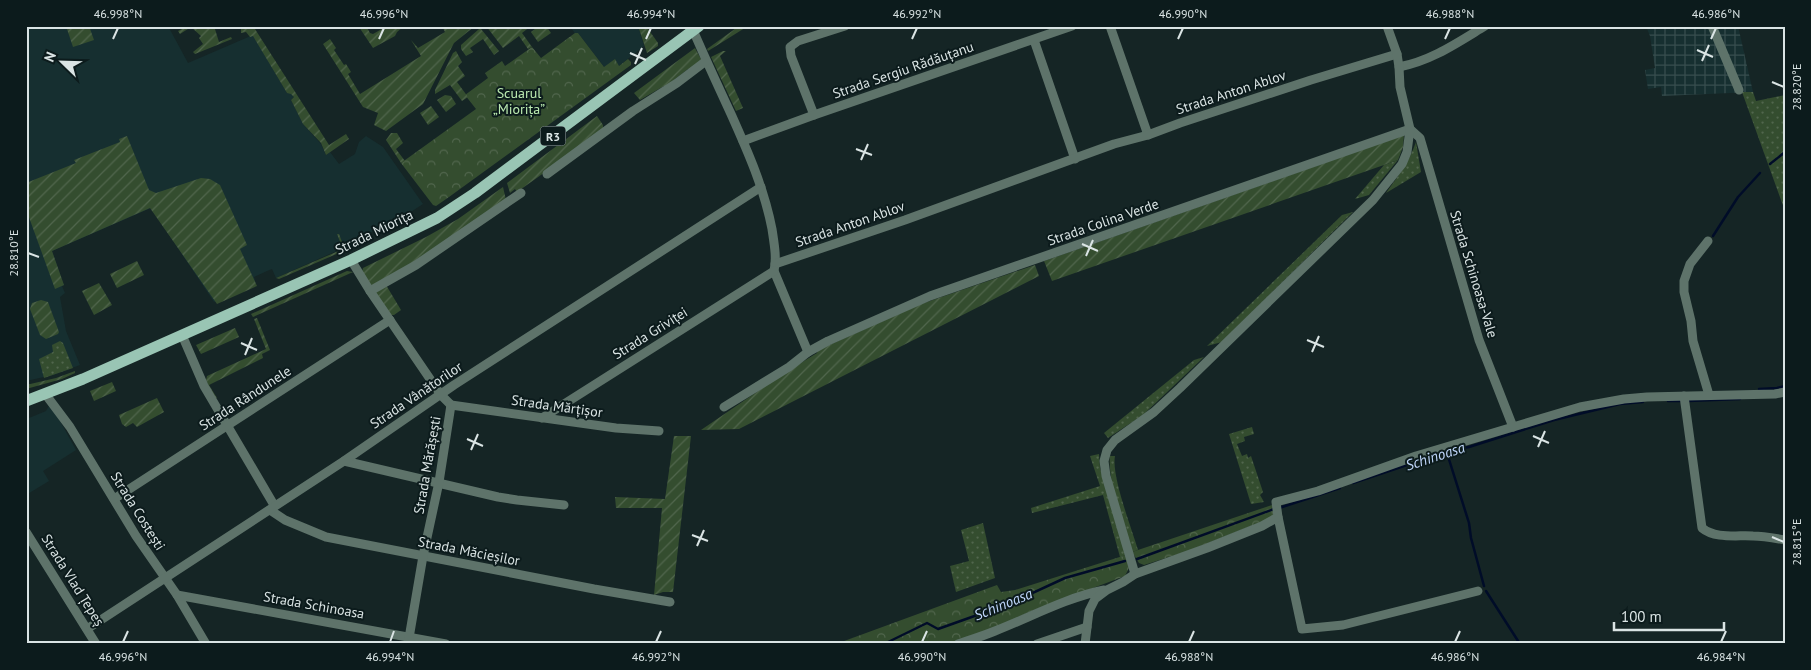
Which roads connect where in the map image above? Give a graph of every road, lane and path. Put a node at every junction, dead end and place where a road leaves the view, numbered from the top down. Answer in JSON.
{"nodes":[{"id":1,"x":845,"y":26,"type":"edge"},
{"id":2,"x":1072,"y":26,"type":"edge"},
{"id":3,"x":1110,"y":26,"type":"edge"},
{"id":4,"x":1387,"y":26,"type":"edge"},
{"id":5,"x":1485,"y":26,"type":"edge"},
{"id":6,"x":1712,"y":26,"type":"edge"},
{"id":7,"x":696,"y":28,"type":"edge"},
{"id":8,"x":1034,"y":40,"type":"junction"},
{"id":9,"x":1397,"y":54,"type":"junction"},
{"id":10,"x":706,"y":60,"type":"junction"},
{"id":11,"x":1399,"y":67,"type":"junction"},
{"id":12,"x":1739,"y":90,"type":"dead end"},
{"id":13,"x":814,"y":115,"type":"junction"},
{"id":14,"x":1410,"y":129,"type":"junction"},
{"id":15,"x":1148,"y":135,"type":"junction"},
{"id":16,"x":743,"y":141,"type":"junction"},
{"id":17,"x":1075,"y":159,"type":"junction"},
{"id":18,"x":547,"y":174,"type":"dead end"},
{"id":19,"x":761,"y":187,"type":"junction"},
{"id":20,"x":521,"y":193,"type":"dead end"},
{"id":21,"x":1708,"y":241,"type":"dead end"},
{"id":22,"x":351,"y":260,"type":"junction"},
{"id":23,"x":774,"y":268,"type":"junction"},
{"id":24,"x":370,"y":291,"type":"junction"},
{"id":25,"x":390,"y":320,"type":"junction"},
{"id":26,"x":182,"y":335,"type":"junction"},
{"id":27,"x":808,"y":352,"type":"junction"},
{"id":28,"x":1785,"y":392,"type":"edge"},
{"id":29,"x":46,"y":395,"type":"junction"},
{"id":30,"x":441,"y":395,"type":"junction"},
{"id":31,"x":1709,"y":395,"type":"junction"},
{"id":32,"x":1684,"y":399,"type":"junction"},
{"id":33,"x":26,"y":401,"type":"edge"},
{"id":34,"x":451,"y":405,"type":"junction"},
{"id":35,"x":724,"y":407,"type":"dead end"},
{"id":36,"x":542,"y":418,"type":"junction"},
{"id":37,"x":228,"y":426,"type":"junction"},
{"id":38,"x":1513,"y":427,"type":"junction"},
{"id":39,"x":659,"y":431,"type":"dead end"},
{"id":40,"x":344,"y":461,"type":"junction"},
{"id":41,"x":439,"y":482,"type":"junction"},
{"id":42,"x":114,"y":498,"type":"junction"},
{"id":43,"x":564,"y":505,"type":"dead end"},
{"id":44,"x":272,"y":507,"type":"junction"},
{"id":45,"x":1277,"y":510,"type":"junction"},
{"id":46,"x":26,"y":532,"type":"edge"},
{"id":47,"x":1785,"y":540,"type":"edge"},
{"id":48,"x":423,"y":556,"type":"junction"},
{"id":49,"x":1135,"y":574,"type":"junction"},
{"id":50,"x":165,"y":577,"type":"junction"},
{"id":51,"x":1107,"y":590,"type":"junction"},
{"id":52,"x":1478,"y":592,"type":"dead end"},
{"id":53,"x":177,"y":595,"type":"junction"},
{"id":54,"x":670,"y":602,"type":"dead end"},
{"id":55,"x":1087,"y":627,"type":"junction"},
{"id":56,"x":86,"y":628,"type":"junction"},
{"id":57,"x":408,"y":640,"type":"edge"},
{"id":58,"x":96,"y":644,"type":"edge"},
{"id":59,"x":206,"y":644,"type":"edge"},
{"id":60,"x":446,"y":644,"type":"edge"},
{"id":61,"x":958,"y":644,"type":"edge"},
{"id":62,"x":1037,"y":644,"type":"edge"},
{"id":63,"x":1085,"y":644,"type":"edge"}],
"edges":[{"from":1,"to":13,"type":"street"},
{"from":2,"to":8,"type":"street","name":"Strada Sergiu Rădăuțanu"},
{"from":3,"to":15,"type":"street"},
{"from":4,"to":9,"type":"street"},
{"from":5,"to":11,"type":"street"},
{"from":6,"to":12,"type":"street"},
{"from":7,"to":10,"type":"street"},
{"from":7,"to":22,"type":"main road","name":"Strada Miorița","number":"R3"},
{"from":8,"to":13,"type":"street","name":"Strada Sergiu Rădăuțanu"},
{"from":8,"to":17,"type":"street"},
{"from":9,"to":11,"type":"street"},
{"from":9,"to":15,"type":"street","name":"Strada Anton Ablov"},
{"from":10,"to":16,"type":"street"},
{"from":10,"to":18,"type":"street"},
{"from":11,"to":14,"type":"street"},
{"from":13,"to":16,"type":"street","name":"Strada Sergiu Rădăuțanu"},
{"from":14,"to":27,"type":"street","name":"Strada Colina Verde"},
{"from":14,"to":38,"type":"street","name":"Strada Schinoasa-Vale"},
{"from":14,"to":49,"type":"street"},
{"from":15,"to":17,"type":"street","name":"Strada Anton Ablov"},
{"from":16,"to":19,"type":"street"},
{"from":17,"to":23,"type":"street","name":"Strada Anton Ablov"},
{"from":19,"to":23,"type":"street"},
{"from":19,"to":30,"type":"street","name":"Strada Vânătorilor"},
{"from":20,"to":24,"type":"street"},
{"from":21,"to":31,"type":"street"},
{"from":22,"to":24,"type":"street","name":"Strada Mărășești"},
{"from":22,"to":26,"type":"main road","name":"Strada Miorița","number":"R3"},
{"from":23,"to":27,"type":"street"},
{"from":23,"to":36,"type":"street","name":"Strada Griviței"},
{"from":24,"to":25,"type":"street","name":"Strada Mărășești"},
{"from":25,"to":30,"type":"street","name":"Strada Mărășești"},
{"from":25,"to":37,"type":"street","name":"Strada Rândunele"},
{"from":26,"to":29,"type":"main road","name":"Strada Miorița","number":"R3"},
{"from":26,"to":37,"type":"street"},
{"from":27,"to":35,"type":"street"},
{"from":28,"to":31,"type":"street"},
{"from":29,"to":33,"type":"main road","name":"Strada Miorița","number":"R3"},
{"from":29,"to":42,"type":"street","name":"Strada Costești"},
{"from":30,"to":34,"type":"street","name":"Strada Mărășești"},
{"from":30,"to":40,"type":"street","name":"Strada Vânătorilor"},
{"from":31,"to":32,"type":"street"},
{"from":32,"to":38,"type":"street"},
{"from":32,"to":47,"type":"street"},
{"from":34,"to":36,"type":"street","name":"Strada Mărțișor"},
{"from":34,"to":41,"type":"street","name":"Strada Mărășești"},
{"from":36,"to":39,"type":"street","name":"Strada Mărțișor"},
{"from":37,"to":42,"type":"street","name":"Strada Rândunele"},
{"from":37,"to":44,"type":"street"},
{"from":38,"to":45,"type":"street"},
{"from":40,"to":41,"type":"street"},
{"from":40,"to":44,"type":"street","name":"Strada Vânătorilor"},
{"from":41,"to":43,"type":"street"},
{"from":41,"to":48,"type":"street","name":"Strada Mărășești"},
{"from":42,"to":50,"type":"street","name":"Strada Costești"},
{"from":44,"to":48,"type":"street","name":"Strada Măcieșilor"},
{"from":44,"to":50,"type":"street","name":"Strada Vânătorilor"},
{"from":45,"to":49,"type":"street"},
{"from":45,"to":52,"type":"street"},
{"from":46,"to":56,"type":"street","name":"Strada Vlad Țepeș"},
{"from":48,"to":54,"type":"street","name":"Strada Măcieșilor"},
{"from":48,"to":57,"type":"street","name":"Strada Mărășești"},
{"from":49,"to":51,"type":"street"},
{"from":50,"to":53,"type":"street","name":"Strada Costești"},
{"from":50,"to":56,"type":"street","name":"Strada Vânătorilor"},
{"from":51,"to":55,"type":"street"},
{"from":51,"to":61,"type":"street"},
{"from":53,"to":57,"type":"street","name":"Strada Schinoasa"},
{"from":53,"to":59,"type":"street","name":"Strada Costești"},
{"from":55,"to":62,"type":"street"},
{"from":55,"to":63,"type":"street"},
{"from":56,"to":58,"type":"street","name":"Strada Vlad Țepeș"},
{"from":57,"to":60,"type":"street","name":"Strada Schinoasa"}]}
